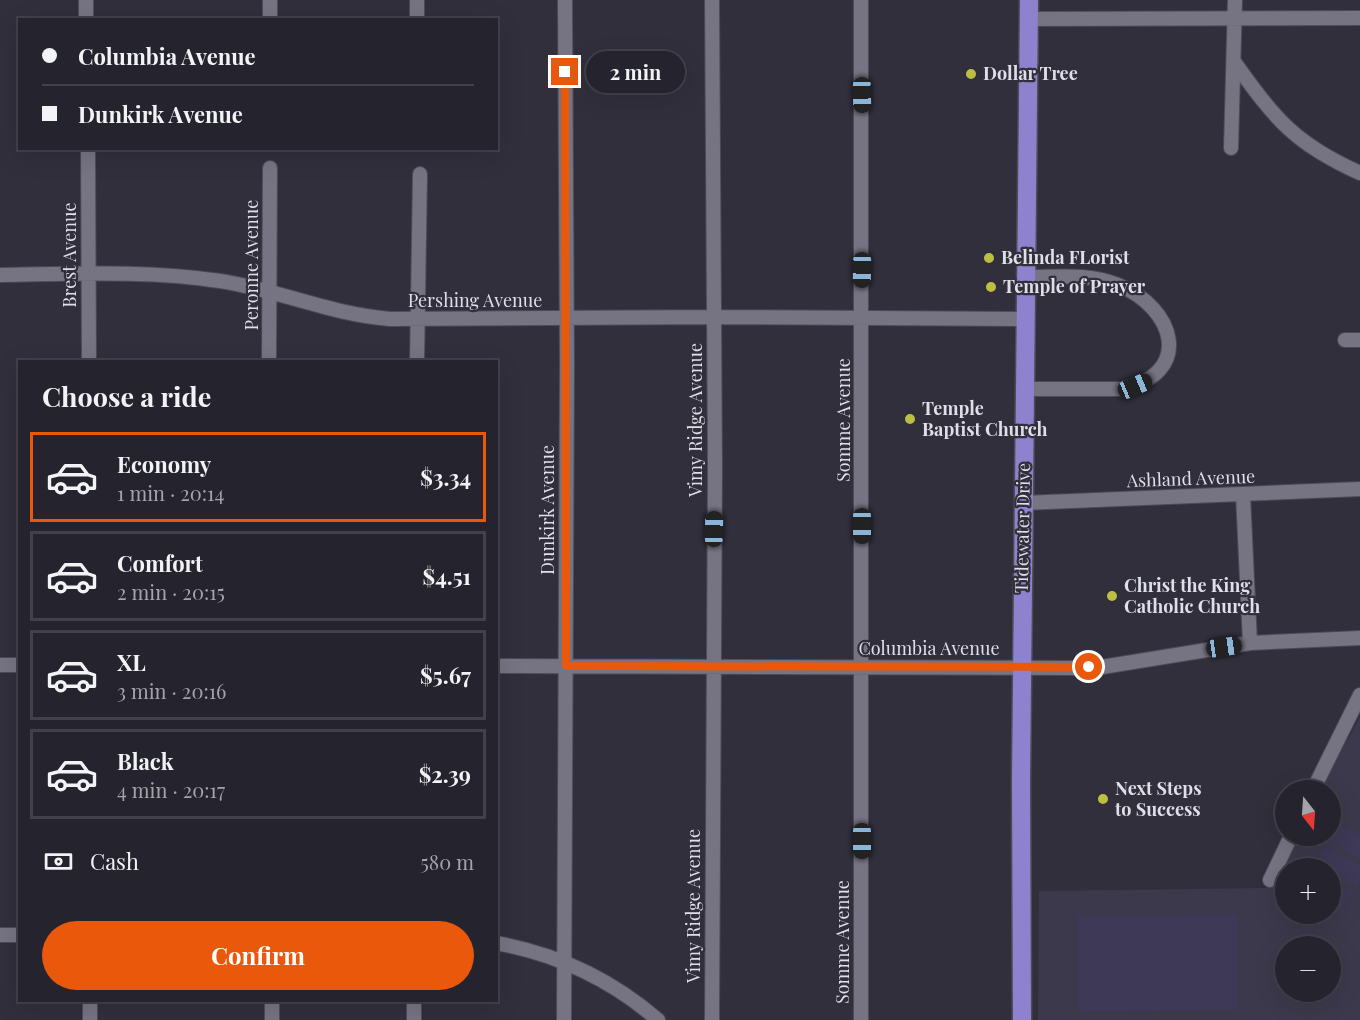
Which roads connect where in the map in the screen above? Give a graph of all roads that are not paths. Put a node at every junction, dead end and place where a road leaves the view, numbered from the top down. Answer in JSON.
{"nodes":[{"id":1,"x":86,"y":0,"type":"edge"},
{"id":2,"x":270,"y":0,"type":"edge"},
{"id":3,"x":417,"y":0,"type":"edge"},
{"id":4,"x":565,"y":0,"type":"edge"},
{"id":5,"x":712,"y":0,"type":"edge"},
{"id":6,"x":861,"y":0,"type":"edge"},
{"id":7,"x":1029,"y":0,"type":"edge"},
{"id":8,"x":1235,"y":0,"type":"edge"},
{"id":9,"x":86,"y":18,"type":"edge"},
{"id":10,"x":270,"y":18,"type":"edge"},
{"id":11,"x":417,"y":18,"type":"edge"},
{"id":12,"x":1235,"y":18,"type":"junction"},
{"id":13,"x":1360,"y":18,"type":"edge"},
{"id":14,"x":1029,"y":19,"type":"junction"},
{"id":15,"x":1235,"y":63,"type":"junction"},
{"id":16,"x":1231,"y":148,"type":"dead end"},
{"id":17,"x":88,"y":150,"type":"edge"},
{"id":18,"x":270,"y":168,"type":"dead end"},
{"id":19,"x":1360,"y":173,"type":"edge"},
{"id":20,"x":420,"y":174,"type":"dead end"},
{"id":21,"x":89,"y":274,"type":"junction"},
{"id":22,"x":0,"y":275,"type":"edge"},
{"id":23,"x":1027,"y":277,"type":"junction"},
{"id":24,"x":270,"y":292,"type":"junction"},
{"id":25,"x":714,"y":317,"type":"junction"},
{"id":26,"x":862,"y":318,"type":"junction"},
{"id":27,"x":418,"y":319,"type":"junction"},
{"id":28,"x":567,"y":319,"type":"junction"},
{"id":29,"x":1027,"y":319,"type":"junction"},
{"id":30,"x":1345,"y":340,"type":"dead end"},
{"id":31,"x":1360,"y":340,"type":"edge"},
{"id":32,"x":89,"y":360,"type":"edge"},
{"id":33,"x":269,"y":360,"type":"edge"},
{"id":34,"x":417,"y":360,"type":"edge"},
{"id":35,"x":1025,"y":389,"type":"junction"},
{"id":36,"x":1360,"y":489,"type":"edge"},
{"id":37,"x":1244,"y":495,"type":"junction"},
{"id":38,"x":1023,"y":503,"type":"junction"},
{"id":39,"x":1360,"y":638,"type":"edge"},
{"id":40,"x":1250,"y":643,"type":"junction"},
{"id":41,"x":0,"y":665,"type":"edge"},
{"id":42,"x":18,"y":665,"type":"edge"},
{"id":43,"x":498,"y":666,"type":"edge"},
{"id":44,"x":566,"y":666,"type":"junction"},
{"id":45,"x":713,"y":666,"type":"junction"},
{"id":46,"x":1022,"y":666,"type":"junction"},
{"id":47,"x":862,"y":667,"type":"junction"},
{"id":48,"x":1360,"y":695,"type":"edge"},
{"id":49,"x":1318,"y":780,"type":"edge"},
{"id":50,"x":1286,"y":846,"type":"edge"},
{"id":51,"x":1270,"y":880,"type":"dead end"},
{"id":52,"x":0,"y":935,"type":"edge"},
{"id":53,"x":18,"y":935,"type":"edge"},
{"id":54,"x":498,"y":944,"type":"edge"},
{"id":55,"x":564,"y":962,"type":"junction"},
{"id":56,"x":90,"y":1002,"type":"edge"},
{"id":57,"x":272,"y":1002,"type":"edge"},
{"id":58,"x":414,"y":1002,"type":"edge"},
{"id":59,"x":90,"y":1020,"type":"edge"},
{"id":60,"x":272,"y":1020,"type":"edge"},
{"id":61,"x":414,"y":1020,"type":"edge"},
{"id":62,"x":564,"y":1020,"type":"edge"},
{"id":63,"x":658,"y":1020,"type":"edge"},
{"id":64,"x":712,"y":1020,"type":"edge"},
{"id":65,"x":861,"y":1020,"type":"edge"},
{"id":66,"x":1022,"y":1020,"type":"edge"}],
"edges":[{"from":1,"to":9,"type":"street"},
{"from":2,"to":10,"type":"street"},
{"from":3,"to":11,"type":"street"},
{"from":4,"to":28,"type":"street","name":"Dunkirk Avenue"},
{"from":5,"to":25,"type":"street","name":"Vimy Ridge Avenue"},
{"from":6,"to":26,"type":"street","name":"Somme Avenue"},
{"from":7,"to":14,"type":"highway","name":"Tidewater Drive"},
{"from":8,"to":12,"type":"street"},
{"from":12,"to":13,"type":"street"},
{"from":12,"to":14,"type":"street"},
{"from":12,"to":15,"type":"street"},
{"from":14,"to":23,"type":"highway","name":"Tidewater Drive"},
{"from":15,"to":16,"type":"street"},
{"from":15,"to":19,"type":"street"},
{"from":17,"to":21,"type":"street","name":"Brest Avenue"},
{"from":18,"to":24,"type":"street","name":"Peronne Avenue"},
{"from":20,"to":27,"type":"street"},
{"from":21,"to":22,"type":"street","name":"Pershing Avenue"},
{"from":21,"to":24,"type":"street","name":"Pershing Avenue"},
{"from":21,"to":32,"type":"street","name":"Brest Avenue"},
{"from":23,"to":29,"type":"highway","name":"Tidewater Drive"},
{"from":23,"to":35,"type":"street"},
{"from":24,"to":27,"type":"street","name":"Pershing Avenue"},
{"from":24,"to":33,"type":"street","name":"Peronne Avenue"},
{"from":25,"to":26,"type":"street","name":"Pershing Avenue"},
{"from":25,"to":28,"type":"street","name":"Pershing Avenue"},
{"from":25,"to":45,"type":"street","name":"Vimy Ridge Avenue"},
{"from":26,"to":29,"type":"street","name":"Pershing Avenue"},
{"from":26,"to":47,"type":"street","name":"Somme Avenue"},
{"from":27,"to":28,"type":"street","name":"Pershing Avenue"},
{"from":27,"to":34,"type":"street"},
{"from":28,"to":44,"type":"street","name":"Dunkirk Avenue"},
{"from":29,"to":35,"type":"highway","name":"Tidewater Drive"},
{"from":30,"to":31,"type":"street"},
{"from":35,"to":38,"type":"highway","name":"Tidewater Drive"},
{"from":36,"to":37,"type":"street","name":"Ashland Avenue"},
{"from":37,"to":38,"type":"street","name":"Ashland Avenue"},
{"from":37,"to":40,"type":"street"},
{"from":38,"to":46,"type":"highway","name":"Tidewater Drive"},
{"from":39,"to":40,"type":"street","name":"Columbia Avenue"},
{"from":40,"to":46,"type":"street","name":"Columbia Avenue"},
{"from":41,"to":42,"type":"street"},
{"from":43,"to":44,"type":"street","name":"Columbia Avenue"},
{"from":44,"to":45,"type":"street","name":"Columbia Avenue"},
{"from":44,"to":55,"type":"street","name":"Dunkirk Avenue"},
{"from":45,"to":47,"type":"street","name":"Columbia Avenue"},
{"from":45,"to":64,"type":"street","name":"Vimy Ridge Avenue"},
{"from":46,"to":47,"type":"street","name":"Columbia Avenue"},
{"from":46,"to":66,"type":"highway","name":"Tidewater Drive"},
{"from":47,"to":65,"type":"street","name":"Somme Avenue"},
{"from":48,"to":49,"type":"street"},
{"from":50,"to":51,"type":"street"},
{"from":52,"to":53,"type":"street"},
{"from":54,"to":55,"type":"street"},
{"from":55,"to":62,"type":"street","name":"Dunkirk Avenue"},
{"from":55,"to":63,"type":"street"},
{"from":56,"to":59,"type":"street"},
{"from":57,"to":60,"type":"street"},
{"from":58,"to":61,"type":"street"}]}
